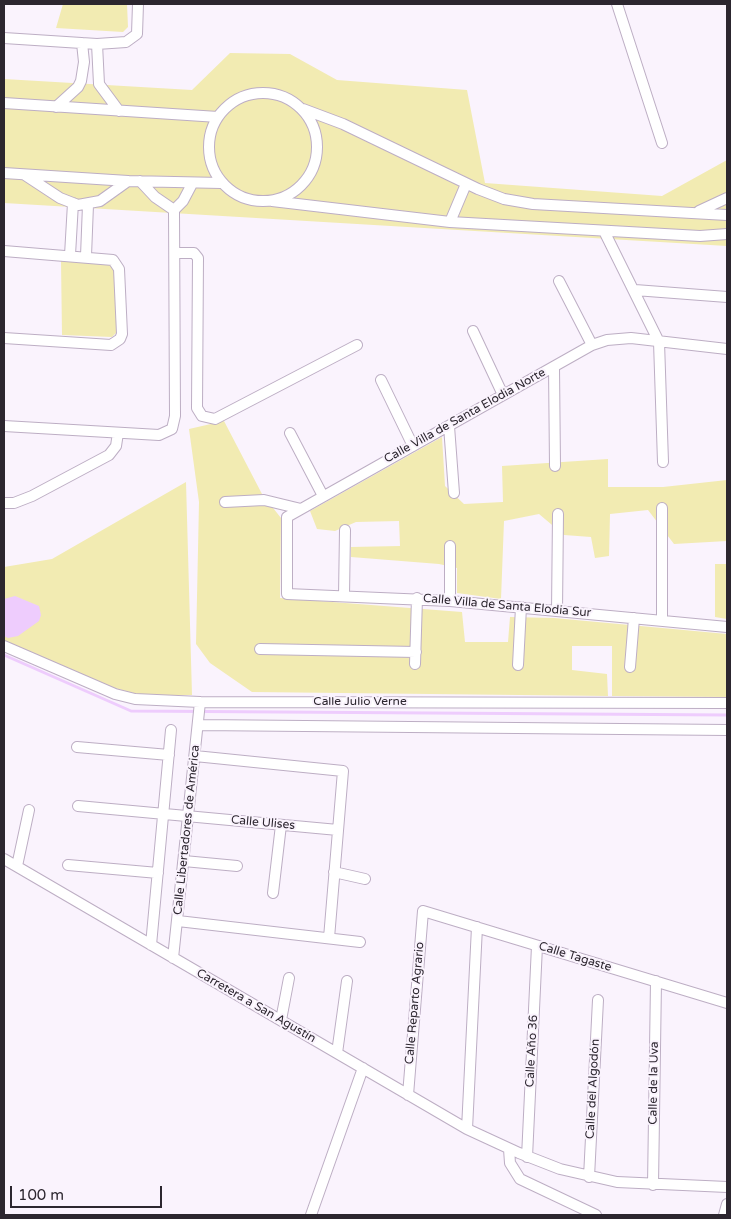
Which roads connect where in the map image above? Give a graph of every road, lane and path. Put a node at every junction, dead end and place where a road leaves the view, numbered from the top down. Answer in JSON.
{"nodes":[{"id":1,"x":138,"y":4,"type":"edge"},
{"id":2,"x":617,"y":4,"type":"edge"},
{"id":3,"x":4,"y":38,"type":"edge"},
{"id":4,"x":82,"y":43,"type":"junction"},
{"id":5,"x":97,"y":44,"type":"junction"},
{"id":6,"x":4,"y":103,"type":"edge"},
{"id":7,"x":56,"y":107,"type":"junction"},
{"id":8,"x":302,"y":109,"type":"junction"},
{"id":9,"x":119,"y":111,"type":"junction"},
{"id":10,"x":218,"y":117,"type":"junction"},
{"id":11,"x":662,"y":143,"type":"dead end"},
{"id":12,"x":4,"y":173,"type":"edge"},
{"id":13,"x":24,"y":174,"type":"junction"},
{"id":14,"x":128,"y":181,"type":"junction"},
{"id":15,"x":140,"y":181,"type":"junction"},
{"id":16,"x":221,"y":183,"type":"junction"},
{"id":17,"x":192,"y":184,"type":"junction"},
{"id":18,"x":466,"y":184,"type":"junction"},
{"id":19,"x":727,"y":198,"type":"edge"},
{"id":20,"x":272,"y":202,"type":"junction"},
{"id":21,"x":73,"y":203,"type":"junction"},
{"id":22,"x":88,"y":204,"type":"junction"},
{"id":23,"x":174,"y":210,"type":"junction"},
{"id":24,"x":694,"y":213,"type":"junction"},
{"id":25,"x":727,"y":215,"type":"edge"},
{"id":26,"x":450,"y":222,"type":"junction"},
{"id":27,"x":604,"y":231,"type":"junction"},
{"id":28,"x":727,"y":234,"type":"edge"},
{"id":29,"x":4,"y":252,"type":"edge"},
{"id":30,"x":175,"y":253,"type":"junction"},
{"id":31,"x":70,"y":255,"type":"junction"},
{"id":32,"x":86,"y":256,"type":"junction"},
{"id":33,"x":559,"y":281,"type":"dead end"},
{"id":34,"x":635,"y":290,"type":"junction"},
{"id":35,"x":727,"y":297,"type":"edge"},
{"id":36,"x":473,"y":331,"type":"dead end"},
{"id":37,"x":4,"y":338,"type":"edge"},
{"id":38,"x":659,"y":342,"type":"junction"},
{"id":39,"x":357,"y":345,"type":"dead end"},
{"id":40,"x":592,"y":345,"type":"junction"},
{"id":41,"x":727,"y":349,"type":"edge"},
{"id":42,"x":554,"y":367,"type":"junction"},
{"id":43,"x":381,"y":380,"type":"dead end"},
{"id":44,"x":503,"y":395,"type":"junction"},
{"id":45,"x":4,"y":426,"type":"edge"},
{"id":46,"x":448,"y":426,"type":"junction"},
{"id":47,"x":118,"y":433,"type":"junction"},
{"id":48,"x":290,"y":433,"type":"dead end"},
{"id":49,"x":413,"y":446,"type":"junction"},
{"id":50,"x":663,"y":462,"type":"dead end"},
{"id":51,"x":555,"y":466,"type":"dead end"},
{"id":52,"x":454,"y":493,"type":"dead end"},
{"id":53,"x":323,"y":496,"type":"junction"},
{"id":54,"x":225,"y":502,"type":"dead end"},
{"id":55,"x":4,"y":503,"type":"edge"},
{"id":56,"x":662,"y":508,"type":"dead end"},
{"id":57,"x":301,"y":509,"type":"junction"},
{"id":58,"x":558,"y":514,"type":"dead end"},
{"id":59,"x":345,"y":530,"type":"dead end"},
{"id":60,"x":450,"y":546,"type":"dead end"},
{"id":61,"x":287,"y":594,"type":"joint"},
{"id":62,"x":344,"y":596,"type":"junction"},
{"id":63,"x":417,"y":598,"type":"junction"},
{"id":64,"x":450,"y":601,"type":"junction"},
{"id":65,"x":521,"y":607,"type":"junction"},
{"id":66,"x":557,"y":611,"type":"junction"},
{"id":67,"x":634,"y":618,"type":"junction"},
{"id":68,"x":662,"y":620,"type":"junction"},
{"id":69,"x":727,"y":626,"type":"edge"},
{"id":70,"x":4,"y":646,"type":"edge"},
{"id":71,"x":260,"y":649,"type":"dead end"},
{"id":72,"x":416,"y":652,"type":"junction"},
{"id":73,"x":415,"y":664,"type":"dead end"},
{"id":74,"x":518,"y":666,"type":"dead end"},
{"id":75,"x":630,"y":667,"type":"dead end"},
{"id":76,"x":727,"y":703,"type":"edge"},
{"id":77,"x":200,"y":713,"type":"junction"},
{"id":78,"x":171,"y":730,"type":"dead end"},
{"id":79,"x":727,"y":730,"type":"edge"},
{"id":80,"x":77,"y":747,"type":"dead end"},
{"id":81,"x":169,"y":754,"type":"junction"},
{"id":82,"x":195,"y":756,"type":"junction"},
{"id":83,"x":78,"y":806,"type":"dead end"},
{"id":84,"x":29,"y":810,"type":"dead end"},
{"id":85,"x":163,"y":814,"type":"junction"},
{"id":86,"x":189,"y":817,"type":"junction"},
{"id":87,"x":281,"y":825,"type":"junction"},
{"id":88,"x":338,"y":830,"type":"junction"},
{"id":89,"x":4,"y":859,"type":"edge"},
{"id":90,"x":184,"y":861,"type":"junction"},
{"id":91,"x":68,"y":865,"type":"dead end"},
{"id":92,"x":17,"y":866,"type":"junction"},
{"id":93,"x":237,"y":866,"type":"dead end"},
{"id":94,"x":334,"y":872,"type":"junction"},
{"id":95,"x":158,"y":873,"type":"junction"},
{"id":96,"x":365,"y":879,"type":"dead end"},
{"id":97,"x":274,"y":893,"type":"dead end"},
{"id":98,"x":423,"y":911,"type":"joint"},
{"id":99,"x":178,"y":921,"type":"junction"},
{"id":100,"x":477,"y":928,"type":"junction"},
{"id":101,"x":329,"y":938,"type":"junction"},
{"id":102,"x":360,"y":942,"type":"dead end"},
{"id":103,"x":151,"y":945,"type":"junction"},
{"id":104,"x":537,"y":946,"type":"junction"},
{"id":105,"x":173,"y":958,"type":"junction"},
{"id":106,"x":288,"y":978,"type":"dead end"},
{"id":107,"x":347,"y":981,"type":"dead end"},
{"id":108,"x":656,"y":981,"type":"junction"},
{"id":109,"x":598,"y":1000,"type":"dead end"},
{"id":110,"x":727,"y":1003,"type":"edge"},
{"id":111,"x":281,"y":1020,"type":"junction"},
{"id":112,"x":336,"y":1053,"type":"junction"},
{"id":113,"x":362,"y":1068,"type":"junction"},
{"id":114,"x":408,"y":1094,"type":"junction"},
{"id":115,"x":467,"y":1129,"type":"junction"},
{"id":116,"x":509,"y":1149,"type":"junction"},
{"id":117,"x":527,"y":1157,"type":"junction"},
{"id":118,"x":589,"y":1177,"type":"junction"},
{"id":119,"x":653,"y":1185,"type":"junction"},
{"id":120,"x":727,"y":1187,"type":"edge"},
{"id":121,"x":727,"y":1204,"type":"edge"},
{"id":122,"x":311,"y":1215,"type":"edge"},
{"id":123,"x":596,"y":1215,"type":"edge"},
{"id":124,"x":724,"y":1215,"type":"edge"}],
"edges":[{"from":1,"to":5,"type":"street"},
{"from":2,"to":11,"type":"street"},
{"from":3,"to":4,"type":"street"},
{"from":4,"to":5,"type":"street"},
{"from":4,"to":7,"type":"street"},
{"from":5,"to":9,"type":"street"},
{"from":6,"to":7,"type":"street"},
{"from":7,"to":9,"type":"street"},
{"from":8,"to":10,"type":"street"},
{"from":8,"to":18,"type":"street"},
{"from":8,"to":20,"type":"street"},
{"from":9,"to":10,"type":"street"},
{"from":10,"to":16,"type":"street"},
{"from":12,"to":13,"type":"street"},
{"from":13,"to":14,"type":"street"},
{"from":13,"to":21,"type":"street"},
{"from":14,"to":15,"type":"street"},
{"from":14,"to":22,"type":"street"},
{"from":15,"to":17,"type":"street"},
{"from":15,"to":23,"type":"street"},
{"from":16,"to":17,"type":"street"},
{"from":16,"to":20,"type":"street"},
{"from":17,"to":23,"type":"street"},
{"from":18,"to":24,"type":"street"},
{"from":18,"to":26,"type":"street"},
{"from":19,"to":24,"type":"street"},
{"from":20,"to":26,"type":"street"},
{"from":21,"to":22,"type":"street"},
{"from":21,"to":31,"type":"street"},
{"from":22,"to":32,"type":"street"},
{"from":23,"to":30,"type":"street"},
{"from":24,"to":25,"type":"street"},
{"from":26,"to":27,"type":"street"},
{"from":27,"to":28,"type":"street"},
{"from":27,"to":34,"type":"street"},
{"from":29,"to":31,"type":"street"},
{"from":30,"to":39,"type":"street"},
{"from":30,"to":47,"type":"street"},
{"from":31,"to":32,"type":"street"},
{"from":32,"to":37,"type":"street"},
{"from":33,"to":40,"type":"street"},
{"from":34,"to":35,"type":"street"},
{"from":34,"to":38,"type":"street"},
{"from":36,"to":44,"type":"street"},
{"from":38,"to":40,"type":"street","name":"Calle Villa de Santa Elodia Norte"},
{"from":38,"to":41,"type":"street","name":"Calle Villa de Santa Elodia Norte"},
{"from":38,"to":50,"type":"street"},
{"from":40,"to":42,"type":"street","name":"Calle Villa de Santa Elodia Norte"},
{"from":42,"to":44,"type":"street","name":"Calle Villa de Santa Elodia Norte"},
{"from":42,"to":51,"type":"street"},
{"from":43,"to":49,"type":"street"},
{"from":44,"to":46,"type":"street","name":"Calle Villa de Santa Elodia Norte"},
{"from":45,"to":47,"type":"street"},
{"from":46,"to":49,"type":"street","name":"Calle Villa de Santa Elodia Norte"},
{"from":46,"to":52,"type":"street"},
{"from":47,"to":55,"type":"street"},
{"from":48,"to":53,"type":"street"},
{"from":49,"to":53,"type":"street","name":"Calle Villa de Santa Elodia Norte"},
{"from":53,"to":57,"type":"street","name":"Calle Villa de Santa Elodia Norte"},
{"from":54,"to":57,"type":"street"},
{"from":56,"to":68,"type":"street"},
{"from":57,"to":61,"type":"street","name":"Calle Villa de Santa Elodia Norte"},
{"from":58,"to":66,"type":"street"},
{"from":59,"to":62,"type":"street"},
{"from":60,"to":64,"type":"street"},
{"from":61,"to":62,"type":"street","name":"Calle Villa de Santa Elodia Sur"},
{"from":62,"to":63,"type":"street","name":"Calle Villa de Santa Elodia Sur"},
{"from":63,"to":64,"type":"street","name":"Calle Villa de Santa Elodia Sur"},
{"from":63,"to":72,"type":"street"},
{"from":64,"to":65,"type":"street","name":"Calle Villa de Santa Elodia Sur"},
{"from":65,"to":66,"type":"street","name":"Calle Villa de Santa Elodia Sur"},
{"from":65,"to":74,"type":"street"},
{"from":66,"to":67,"type":"street","name":"Calle Villa de Santa Elodia Sur"},
{"from":67,"to":68,"type":"street","name":"Calle Villa de Santa Elodia Sur"},
{"from":67,"to":75,"type":"street"},
{"from":68,"to":69,"type":"street","name":"Calle Villa de Santa Elodia Sur"},
{"from":70,"to":77,"type":"street","name":"Calle Julio Verne"},
{"from":71,"to":72,"type":"street"},
{"from":72,"to":73,"type":"street"},
{"from":76,"to":77,"type":"street","name":"Calle Julio Verne"},
{"from":77,"to":79,"type":"street"},
{"from":77,"to":82,"type":"street","name":"Calle Libertadores de América"},
{"from":78,"to":81,"type":"street","name":"Calle Libertadores de América"},
{"from":80,"to":81,"type":"street"},
{"from":81,"to":85,"type":"street","name":"Calle Libertadores de América"},
{"from":82,"to":86,"type":"street","name":"Calle Libertadores de América"},
{"from":82,"to":88,"type":"street"},
{"from":83,"to":85,"type":"street","name":"Calle Ulises"},
{"from":84,"to":92,"type":"street"},
{"from":85,"to":86,"type":"street","name":"Calle Ulises"},
{"from":85,"to":95,"type":"street","name":"Calle Libertadores de América"},
{"from":86,"to":87,"type":"street","name":"Calle Ulises"},
{"from":86,"to":90,"type":"street","name":"Calle Libertadores de América"},
{"from":87,"to":88,"type":"street","name":"Calle Ulises"},
{"from":87,"to":97,"type":"street"},
{"from":88,"to":94,"type":"street"},
{"from":89,"to":92,"type":"street","name":"Carretera a San Agustín"},
{"from":90,"to":93,"type":"street"},
{"from":90,"to":99,"type":"street","name":"Calle Libertadores de América"},
{"from":91,"to":95,"type":"street"},
{"from":92,"to":103,"type":"street","name":"Carretera a San Agustín"},
{"from":94,"to":96,"type":"street"},
{"from":94,"to":101,"type":"street"},
{"from":95,"to":103,"type":"street","name":"Calle Libertadores de América"},
{"from":98,"to":100,"type":"street","name":"Calle Tagaste"},
{"from":98,"to":114,"type":"street","name":"Calle Reparto Agrario"},
{"from":99,"to":101,"type":"street"},
{"from":99,"to":105,"type":"street","name":"Calle Libertadores de América"},
{"from":100,"to":104,"type":"street","name":"Calle Tagaste"},
{"from":100,"to":115,"type":"street"},
{"from":101,"to":102,"type":"street"},
{"from":103,"to":105,"type":"street","name":"Carretera a San Agustín"},
{"from":104,"to":108,"type":"street","name":"Calle Tagaste"},
{"from":104,"to":117,"type":"street","name":"Calle Año 36"},
{"from":105,"to":111,"type":"street","name":"Carretera a San Agustín"},
{"from":106,"to":111,"type":"street"},
{"from":107,"to":112,"type":"street"},
{"from":108,"to":110,"type":"street","name":"Calle Tagaste"},
{"from":108,"to":119,"type":"street","name":"Calle de la Uva"},
{"from":109,"to":118,"type":"street","name":"Calle del Algodón"},
{"from":111,"to":112,"type":"street","name":"Carretera a San Agustín"},
{"from":112,"to":113,"type":"street","name":"Carretera a San Agustín"},
{"from":113,"to":114,"type":"street","name":"Carretera a San Agustín"},
{"from":113,"to":122,"type":"street"},
{"from":114,"to":115,"type":"street","name":"Carretera a San Agustín"},
{"from":115,"to":116,"type":"street","name":"Carretera a San Agustín"},
{"from":116,"to":117,"type":"street","name":"Carretera a San Agustín"},
{"from":116,"to":123,"type":"street"},
{"from":117,"to":118,"type":"street","name":"Carretera a San Agustín"},
{"from":118,"to":119,"type":"street","name":"Carretera a San Agustín"},
{"from":119,"to":120,"type":"street","name":"Carretera a San Agustín"},
{"from":121,"to":124,"type":"street"}]}
